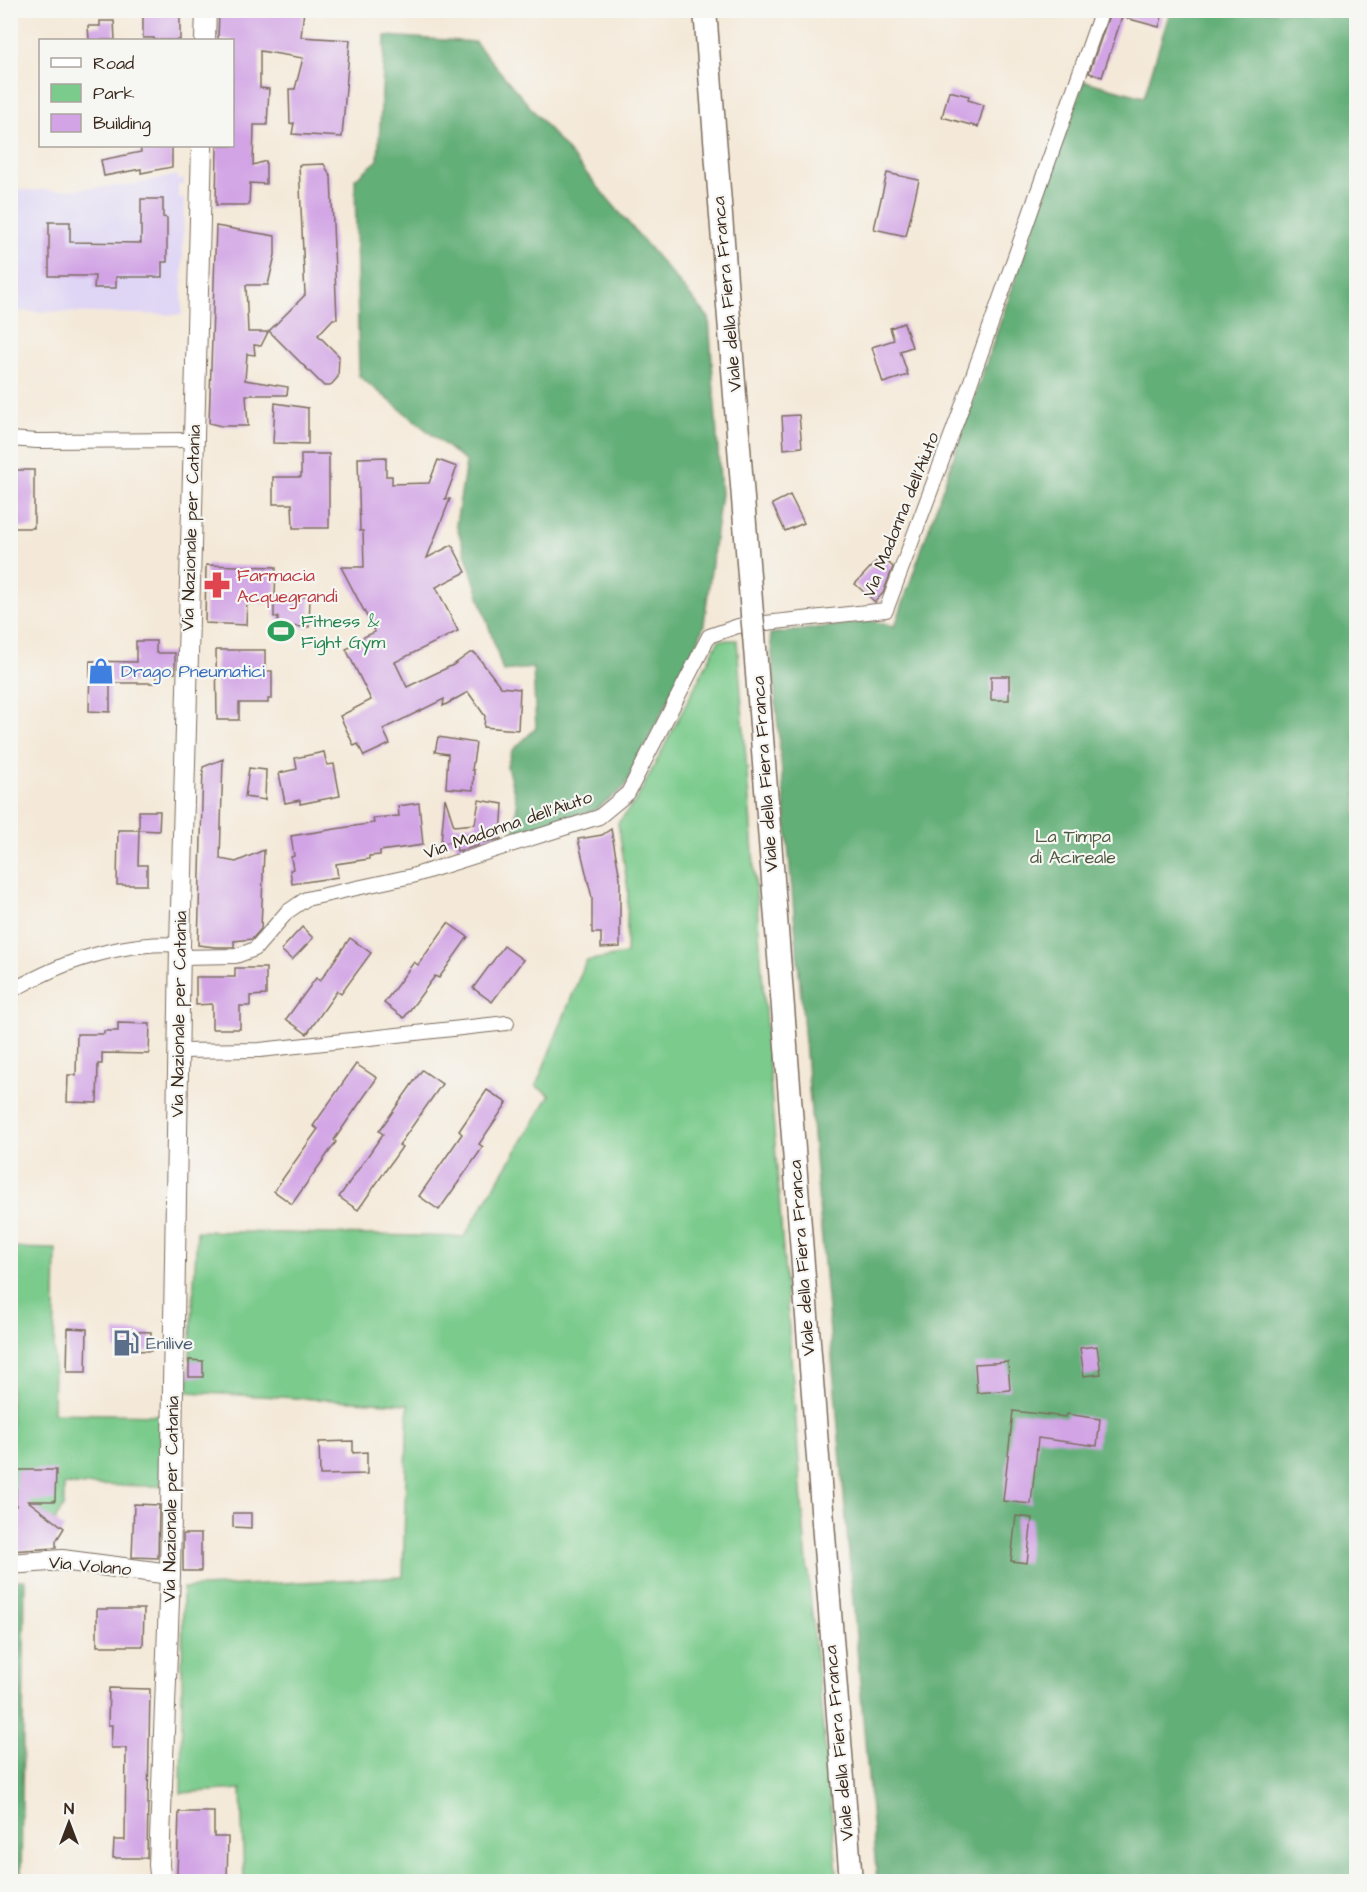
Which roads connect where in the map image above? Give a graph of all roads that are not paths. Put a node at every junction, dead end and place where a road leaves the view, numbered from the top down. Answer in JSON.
{"nodes":[{"id":1,"x":206,"y":10,"type":"edge"},
{"id":2,"x":705,"y":10,"type":"edge"},
{"id":3,"x":1102,"y":10,"type":"edge"},
{"id":4,"x":205,"y":39,"type":"edge"},
{"id":5,"x":202,"y":147,"type":"edge"},
{"id":6,"x":10,"y":439,"type":"edge"},
{"id":7,"x":194,"y":440,"type":"junction"},
{"id":8,"x":180,"y":951,"type":"junction"},
{"id":9,"x":10,"y":991,"type":"edge"},
{"id":10,"x":507,"y":1023,"type":"dead end"},
{"id":11,"x":178,"y":1051,"type":"junction"},
{"id":12,"x":10,"y":1564,"type":"edge"},
{"id":13,"x":170,"y":1574,"type":"junction"},
{"id":14,"x":160,"y":1881,"type":"edge"},
{"id":15,"x":851,"y":1881,"type":"edge"}],
"edges":[{"from":1,"to":4,"type":"main road"},
{"from":2,"to":15,"type":"main road","name":"Viale della Fiera Franca"},
{"from":3,"to":8,"type":"street","name":"Via Madonna dell'Aiuto"},
{"from":5,"to":7,"type":"main road","name":"Via Nazionale per Catania"},
{"from":6,"to":7,"type":"street"},
{"from":7,"to":8,"type":"main road","name":"Via Nazionale per Catania"},
{"from":8,"to":9,"type":"street"},
{"from":8,"to":11,"type":"main road","name":"Via Nazionale per Catania"},
{"from":10,"to":11,"type":"street"},
{"from":11,"to":13,"type":"main road","name":"Via Nazionale per Catania"},
{"from":12,"to":13,"type":"main road","name":"Via Volano"},
{"from":13,"to":14,"type":"main road","name":"Via Nazionale per Catania"}]}
